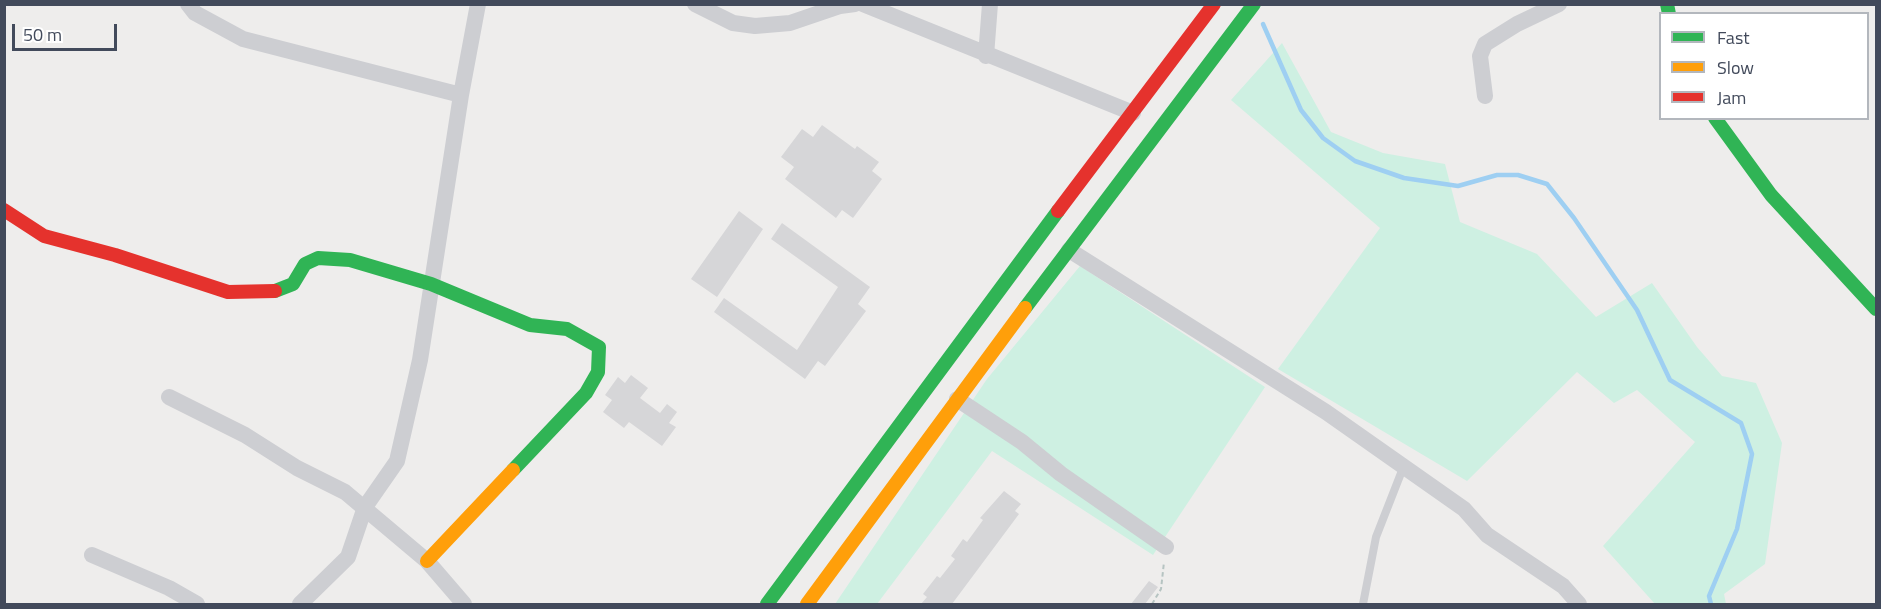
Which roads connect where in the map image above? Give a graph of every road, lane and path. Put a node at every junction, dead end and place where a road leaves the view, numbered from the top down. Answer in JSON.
{"nodes":[{"id":1,"x":188,"y":4,"type":"edge"},
{"id":2,"x":478,"y":4,"type":"edge"},
{"id":3,"x":855,"y":4,"type":"edge"},
{"id":4,"x":863,"y":4,"type":"edge"},
{"id":5,"x":990,"y":4,"type":"edge"},
{"id":6,"x":1215,"y":4,"type":"edge"},
{"id":7,"x":1254,"y":4,"type":"edge"},
{"id":8,"x":1559,"y":4,"type":"edge"},
{"id":9,"x":696,"y":5,"type":"edge"},
{"id":10,"x":986,"y":56,"type":"junction"},
{"id":11,"x":461,"y":95,"type":"junction"},
{"id":12,"x":1485,"y":96,"type":"dead end"},
{"id":13,"x":1133,"y":113,"type":"junction"},
{"id":14,"x":1716,"y":120,"type":"edge"},
{"id":15,"x":4,"y":210,"type":"edge"},
{"id":16,"x":1069,"y":250,"type":"junction"},
{"id":17,"x":431,"y":284,"type":"junction"},
{"id":18,"x":1870,"y":293,"type":"edge"},
{"id":19,"x":1876,"y":309,"type":"edge"},
{"id":20,"x":169,"y":397,"type":"dead end"},
{"id":21,"x":957,"y":399,"type":"junction"},
{"id":22,"x":1403,"y":468,"type":"junction"},
{"id":23,"x":365,"y":507,"type":"junction"},
{"id":24,"x":1166,"y":547,"type":"joint"},
{"id":25,"x":92,"y":555,"type":"dead end"},
{"id":26,"x":427,"y":561,"type":"junction"},
{"id":27,"x":197,"y":604,"type":"edge"},
{"id":28,"x":300,"y":604,"type":"edge"},
{"id":29,"x":464,"y":604,"type":"edge"},
{"id":30,"x":767,"y":604,"type":"edge"},
{"id":31,"x":807,"y":604,"type":"edge"},
{"id":32,"x":1152,"y":604,"type":"edge"},
{"id":33,"x":1363,"y":604,"type":"edge"},
{"id":34,"x":1579,"y":604,"type":"edge"}],
"edges":[{"from":1,"to":11,"type":"street"},
{"from":2,"to":11,"type":"street"},
{"from":3,"to":9,"type":"street"},
{"from":4,"to":10,"type":"street"},
{"from":5,"to":10,"type":"street"},
{"from":6,"to":13,"type":"main road"},
{"from":7,"to":16,"type":"main road"},
{"from":8,"to":12,"type":"street"},
{"from":10,"to":13,"type":"street"},
{"from":11,"to":17,"type":"street"},
{"from":13,"to":30,"type":"main road"},
{"from":14,"to":18,"type":"main road"},
{"from":15,"to":17,"type":"main road"},
{"from":16,"to":21,"type":"main road"},
{"from":16,"to":22,"type":"street"},
{"from":17,"to":23,"type":"street"},
{"from":17,"to":26,"type":"main road"},
{"from":18,"to":19,"type":"main road"},
{"from":20,"to":23,"type":"street"},
{"from":21,"to":24,"type":"street"},
{"from":21,"to":31,"type":"main road"},
{"from":22,"to":33,"type":"lane"},
{"from":22,"to":34,"type":"street"},
{"from":23,"to":26,"type":"street"},
{"from":23,"to":28,"type":"street"},
{"from":24,"to":32,"type":"path"},
{"from":25,"to":27,"type":"street"},
{"from":26,"to":29,"type":"street"}]}
